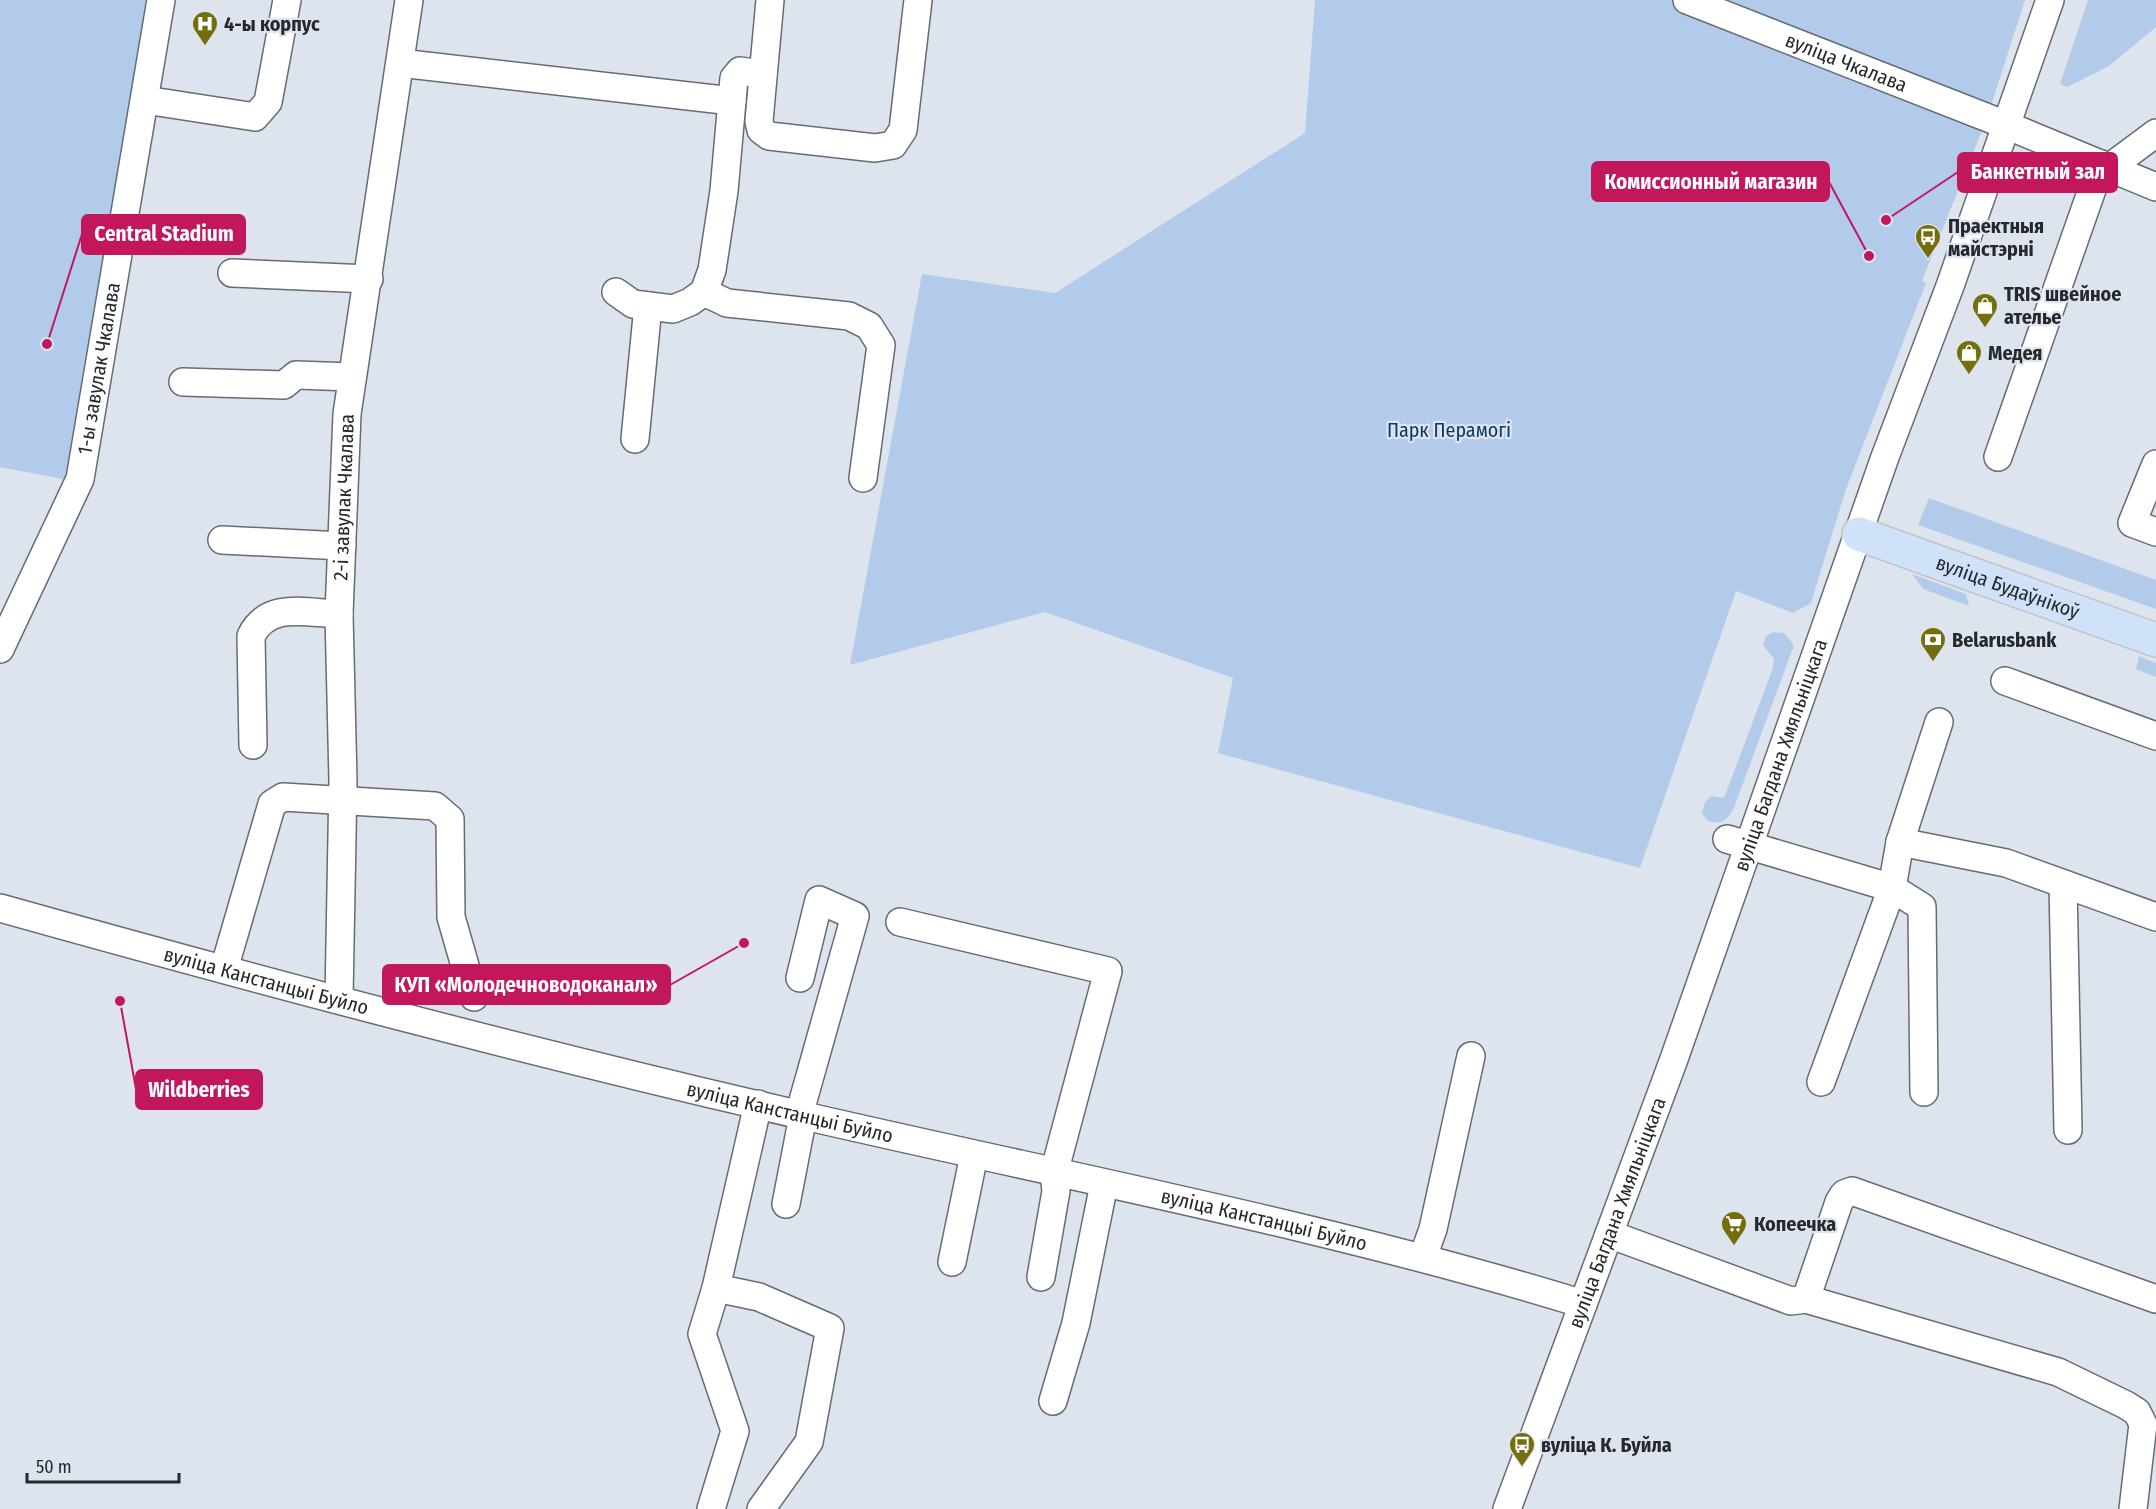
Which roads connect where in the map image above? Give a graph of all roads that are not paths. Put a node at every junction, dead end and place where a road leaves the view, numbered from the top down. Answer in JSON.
{"nodes":[{"id":1,"x":161,"y":0,"type":"edge"},
{"id":2,"x":287,"y":0,"type":"edge"},
{"id":3,"x":409,"y":0,"type":"edge"},
{"id":4,"x":770,"y":0,"type":"edge"},
{"id":5,"x":918,"y":0,"type":"edge"},
{"id":6,"x":1687,"y":0,"type":"edge"},
{"id":7,"x":2050,"y":0,"type":"edge"},
{"id":8,"x":400,"y":63,"type":"junction"},
{"id":9,"x":763,"y":74,"type":"junction"},
{"id":10,"x":145,"y":100,"type":"junction"},
{"id":11,"x":732,"y":101,"type":"junction"},
{"id":12,"x":2006,"y":125,"type":"junction"},
{"id":13,"x":2156,"y":133,"type":"edge"},
{"id":14,"x":2105,"y":166,"type":"junction"},
{"id":15,"x":2156,"y":187,"type":"edge"},
{"id":16,"x":232,"y":273,"type":"dead end"},
{"id":17,"x":369,"y":279,"type":"junction"},
{"id":18,"x":616,"y":292,"type":"dead end"},
{"id":19,"x":704,"y":292,"type":"junction"},
{"id":20,"x":648,"y":306,"type":"junction"},
{"id":21,"x":352,"y":377,"type":"junction"},
{"id":22,"x":183,"y":382,"type":"dead end"},
{"id":23,"x":635,"y":439,"type":"dead end"},
{"id":24,"x":1998,"y":457,"type":"dead end"},
{"id":25,"x":2156,"y":464,"type":"edge"},
{"id":26,"x":863,"y":478,"type":"dead end"},
{"id":27,"x":2156,"y":532,"type":"edge"},
{"id":28,"x":1859,"y":534,"type":"junction"},
{"id":29,"x":222,"y":540,"type":"dead end"},
{"id":30,"x":342,"y":546,"type":"junction"},
{"id":31,"x":339,"y":614,"type":"junction"},
{"id":32,"x":2156,"y":640,"type":"edge"},
{"id":33,"x":0,"y":649,"type":"edge"},
{"id":34,"x":2005,"y":681,"type":"dead end"},
{"id":35,"x":1939,"y":722,"type":"dead end"},
{"id":36,"x":2156,"y":736,"type":"edge"},
{"id":37,"x":252,"y":745,"type":"dead end"},
{"id":38,"x":341,"y":801,"type":"junction"},
{"id":39,"x":1738,"y":842,"type":"junction"},
{"id":40,"x":1900,"y":842,"type":"junction"},
{"id":41,"x":2063,"y":884,"type":"junction"},
{"id":42,"x":1892,"y":888,"type":"junction"},
{"id":43,"x":0,"y":908,"type":"edge"},
{"id":44,"x":2156,"y":917,"type":"edge"},
{"id":45,"x":900,"y":922,"type":"dead end"},
{"id":46,"x":224,"y":969,"type":"junction"},
{"id":47,"x":800,"y":978,"type":"dead end"},
{"id":48,"x":474,"y":997,"type":"dead end"},
{"id":49,"x":339,"y":998,"type":"junction"},
{"id":50,"x":1471,"y":1056,"type":"dead end"},
{"id":51,"x":1821,"y":1082,"type":"dead end"},
{"id":52,"x":1924,"y":1092,"type":"dead end"},
{"id":53,"x":758,"y":1104,"type":"junction"},
{"id":54,"x":801,"y":1115,"type":"junction"},
{"id":55,"x":2068,"y":1130,"type":"dead end"},
{"id":56,"x":974,"y":1155,"type":"junction"},
{"id":57,"x":1054,"y":1173,"type":"junction"},
{"id":58,"x":1104,"y":1184,"type":"junction"},
{"id":59,"x":786,"y":1204,"type":"dead end"},
{"id":60,"x":1610,"y":1234,"type":"junction"},
{"id":61,"x":1423,"y":1257,"type":"junction"},
{"id":62,"x":952,"y":1262,"type":"dead end"},
{"id":63,"x":1041,"y":1277,"type":"dead end"},
{"id":64,"x":716,"y":1288,"type":"junction"},
{"id":65,"x":1806,"y":1299,"type":"junction"},
{"id":66,"x":2156,"y":1299,"type":"edge"},
{"id":67,"x":1584,"y":1304,"type":"junction"},
{"id":68,"x":1053,"y":1401,"type":"dead end"},
{"id":69,"x":2149,"y":1425,"type":"edge"},
{"id":70,"x":711,"y":1509,"type":"edge"},
{"id":71,"x":761,"y":1509,"type":"edge"},
{"id":72,"x":1507,"y":1509,"type":"edge"},
{"id":73,"x":2133,"y":1509,"type":"edge"}],
"edges":[{"from":1,"to":10,"type":"street","name":"1-ы завулак Чкалава"},
{"from":2,"to":10,"type":"street"},
{"from":3,"to":8,"type":"street","name":"2-і завулак Чкалава"},
{"from":4,"to":9,"type":"street"},
{"from":5,"to":9,"type":"street"},
{"from":6,"to":12,"type":"street","name":"вуліца Чкалава"},
{"from":7,"to":12,"type":"street","name":"вуліца Багдана Хмяльніцкага"},
{"from":8,"to":11,"type":"street"},
{"from":8,"to":17,"type":"street","name":"2-і завулак Чкалава"},
{"from":9,"to":11,"type":"street"},
{"from":10,"to":33,"type":"street","name":"1-ы завулак Чкалава"},
{"from":11,"to":19,"type":"street"},
{"from":12,"to":14,"type":"street","name":"вуліца Чкалава"},
{"from":12,"to":28,"type":"street","name":"вуліца Багдана Хмяльніцкага"},
{"from":13,"to":14,"type":"street"},
{"from":14,"to":15,"type":"street","name":"вуліца Чкалава"},
{"from":14,"to":24,"type":"street"},
{"from":16,"to":17,"type":"street"},
{"from":17,"to":21,"type":"street","name":"2-і завулак Чкалава"},
{"from":18,"to":20,"type":"street"},
{"from":19,"to":20,"type":"street"},
{"from":19,"to":26,"type":"street"},
{"from":20,"to":23,"type":"street"},
{"from":21,"to":22,"type":"street"},
{"from":21,"to":30,"type":"street","name":"2-і завулак Чкалава"},
{"from":25,"to":27,"type":"street"},
{"from":28,"to":32,"type":"main road","name":"вуліца Будаўнікоў"},
{"from":28,"to":39,"type":"street","name":"вуліца Багдана Хмяльніцкага"},
{"from":29,"to":30,"type":"street"},
{"from":30,"to":31,"type":"street","name":"2-і завулак Чкалава"},
{"from":31,"to":37,"type":"street"},
{"from":31,"to":38,"type":"street","name":"2-і завулак Чкалава"},
{"from":34,"to":36,"type":"street"},
{"from":35,"to":40,"type":"street"},
{"from":38,"to":46,"type":"street"},
{"from":38,"to":48,"type":"street"},
{"from":38,"to":49,"type":"street","name":"2-і завулак Чкалава"},
{"from":39,"to":42,"type":"street"},
{"from":39,"to":60,"type":"street","name":"вуліца Багдана Хмяльніцкага"},
{"from":40,"to":41,"type":"street"},
{"from":40,"to":42,"type":"street"},
{"from":41,"to":44,"type":"street"},
{"from":41,"to":55,"type":"street"},
{"from":42,"to":51,"type":"street"},
{"from":42,"to":52,"type":"street"},
{"from":43,"to":46,"type":"street","name":"вуліца Канстанцыі Буйло"},
{"from":45,"to":57,"type":"street"},
{"from":46,"to":49,"type":"street","name":"вуліца Канстанцыі Буйло"},
{"from":47,"to":54,"type":"street"},
{"from":49,"to":53,"type":"street","name":"вуліца Канстанцыі Буйло"},
{"from":50,"to":61,"type":"street"},
{"from":53,"to":54,"type":"street","name":"вуліца Канстанцыі Буйло"},
{"from":53,"to":64,"type":"street"},
{"from":54,"to":56,"type":"street","name":"вуліца Канстанцыі Буйло"},
{"from":54,"to":59,"type":"street"},
{"from":56,"to":57,"type":"street","name":"вуліца Канстанцыі Буйло"},
{"from":56,"to":62,"type":"street"},
{"from":57,"to":58,"type":"street","name":"вуліца Канстанцыі Буйло"},
{"from":57,"to":63,"type":"street"},
{"from":58,"to":61,"type":"street","name":"вуліца Канстанцыі Буйло"},
{"from":58,"to":68,"type":"street"},
{"from":60,"to":65,"type":"street"},
{"from":60,"to":67,"type":"street","name":"вуліца Багдана Хмяльніцкага"},
{"from":61,"to":67,"type":"street","name":"вуліца Канстанцыі Буйло"},
{"from":64,"to":70,"type":"street"},
{"from":64,"to":71,"type":"street"},
{"from":65,"to":66,"type":"street"},
{"from":65,"to":69,"type":"street"},
{"from":67,"to":72,"type":"street","name":"вуліца Багдана Хмяльніцкага"},
{"from":69,"to":73,"type":"street"}]}
